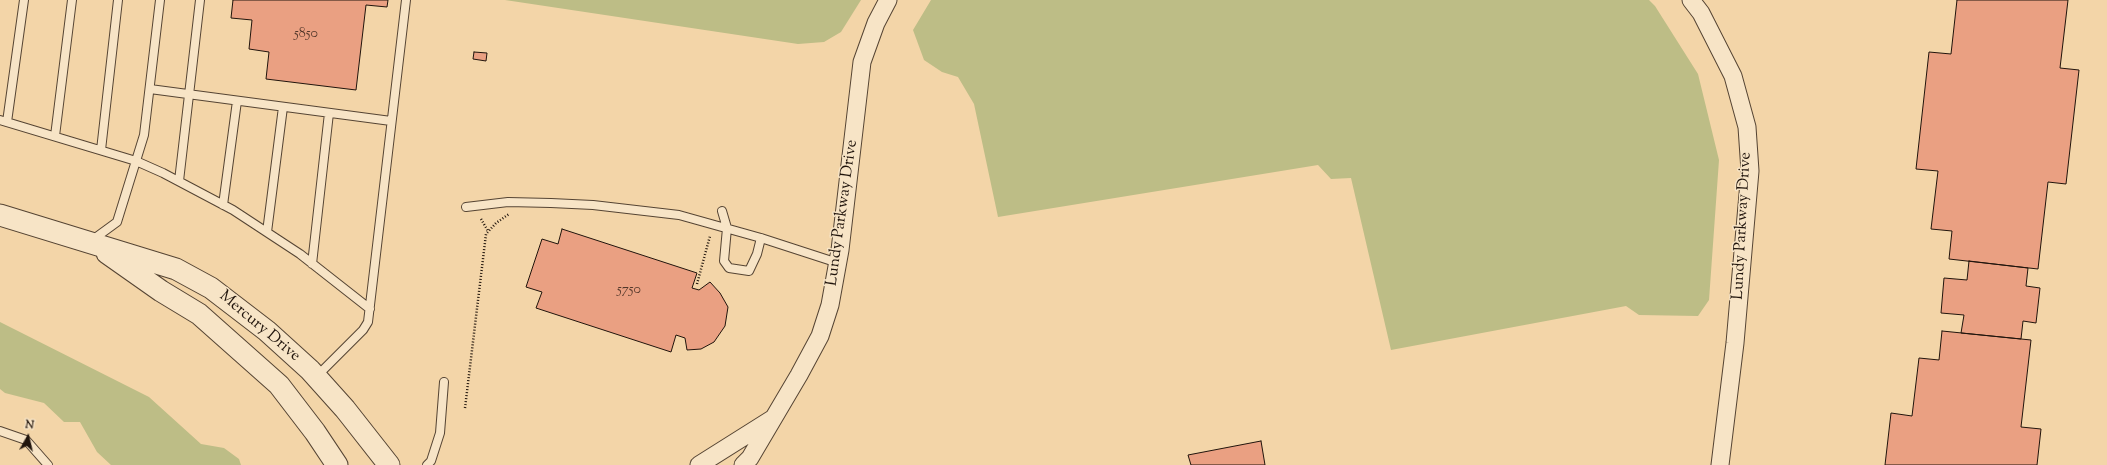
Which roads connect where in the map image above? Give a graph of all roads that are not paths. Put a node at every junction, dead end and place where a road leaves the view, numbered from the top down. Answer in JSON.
{"nodes":[{"id":1,"x":24,"y":0,"type":"edge"},
{"id":2,"x":72,"y":0,"type":"edge"},
{"id":3,"x":118,"y":0,"type":"edge"},
{"id":4,"x":160,"y":0,"type":"edge"},
{"id":5,"x":200,"y":0,"type":"edge"},
{"id":6,"x":406,"y":0,"type":"edge"},
{"id":7,"x":888,"y":0,"type":"edge"},
{"id":8,"x":1691,"y":0,"type":"edge"},
{"id":9,"x":150,"y":89,"type":"junction"},
{"id":10,"x":189,"y":95,"type":"junction"},
{"id":11,"x":237,"y":101,"type":"junction"},
{"id":12,"x":283,"y":107,"type":"junction"},
{"id":13,"x":329,"y":113,"type":"junction"},
{"id":14,"x":4,"y":121,"type":"edge"},
{"id":15,"x":392,"y":121,"type":"junction"},
{"id":16,"x":55,"y":136,"type":"junction"},
{"id":17,"x":101,"y":150,"type":"junction"},
{"id":18,"x":136,"y":161,"type":"junction"},
{"id":19,"x":179,"y":181,"type":"junction"},
{"id":20,"x":223,"y":205,"type":"junction"},
{"id":21,"x":466,"y":207,"type":"dead end"},
{"id":22,"x":722,"y":211,"type":"dead end"},
{"id":23,"x":0,"y":215,"type":"edge"},
{"id":24,"x":727,"y":228,"type":"junction"},
{"id":25,"x":267,"y":232,"type":"junction"},
{"id":26,"x":761,"y":238,"type":"junction"},
{"id":27,"x":90,"y":242,"type":"junction"},
{"id":28,"x":838,"y":263,"type":"junction"},
{"id":29,"x":312,"y":264,"type":"junction"},
{"id":30,"x":370,"y":309,"type":"junction"},
{"id":31,"x":317,"y":377,"type":"junction"},
{"id":32,"x":444,"y":382,"type":"dead end"},
{"id":33,"x":774,"y":418,"type":"junction"},
{"id":34,"x":0,"y":431,"type":"edge"},
{"id":35,"x":48,"y":465,"type":"edge"},
{"id":36,"x":337,"y":465,"type":"edge"},
{"id":37,"x":389,"y":465,"type":"edge"},
{"id":38,"x":427,"y":465,"type":"edge"},
{"id":39,"x":698,"y":465,"type":"edge"},
{"id":40,"x":743,"y":465,"type":"edge"},
{"id":41,"x":1720,"y":465,"type":"edge"}],
"edges":[{"from":1,"to":14,"type":"lane"},
{"from":2,"to":16,"type":"lane"},
{"from":3,"to":17,"type":"lane"},
{"from":4,"to":9,"type":"lane"},
{"from":5,"to":10,"type":"lane"},
{"from":6,"to":15,"type":"lane"},
{"from":7,"to":28,"type":"street","name":"Lundy Parkway Drive"},
{"from":8,"to":41,"type":"street","name":"Lundy Parkway Drive"},
{"from":9,"to":10,"type":"lane"},
{"from":9,"to":18,"type":"lane"},
{"from":10,"to":11,"type":"lane"},
{"from":10,"to":19,"type":"lane"},
{"from":11,"to":12,"type":"lane"},
{"from":11,"to":20,"type":"lane"},
{"from":12,"to":13,"type":"lane"},
{"from":12,"to":25,"type":"lane"},
{"from":13,"to":15,"type":"lane"},
{"from":13,"to":29,"type":"lane"},
{"from":14,"to":16,"type":"lane"},
{"from":15,"to":30,"type":"lane"},
{"from":16,"to":17,"type":"lane"},
{"from":17,"to":18,"type":"lane"},
{"from":18,"to":19,"type":"lane"},
{"from":18,"to":27,"type":"lane"},
{"from":19,"to":20,"type":"lane"},
{"from":20,"to":25,"type":"lane"},
{"from":21,"to":24,"type":"lane"},
{"from":22,"to":24,"type":"lane"},
{"from":23,"to":27,"type":"street","name":"Mercury Drive"},
{"from":24,"to":26,"type":"lane"},
{"from":24,"to":26,"type":"lane"},
{"from":25,"to":29,"type":"lane"},
{"from":26,"to":28,"type":"lane"},
{"from":27,"to":31,"type":"street","name":"Mercury Drive"},
{"from":27,"to":36,"type":"street","name":"Mercury Drive"},
{"from":28,"to":33,"type":"street","name":"Lundy Parkway Drive"},
{"from":29,"to":30,"type":"lane"},
{"from":30,"to":31,"type":"lane"},
{"from":31,"to":37,"type":"street","name":"Mercury Drive"},
{"from":32,"to":38,"type":"lane"},
{"from":33,"to":39,"type":"street","name":"Lundy Parkway Drive"},
{"from":33,"to":40,"type":"street","name":"Lundy Parkway Drive"},
{"from":34,"to":35,"type":"lane"}]}
